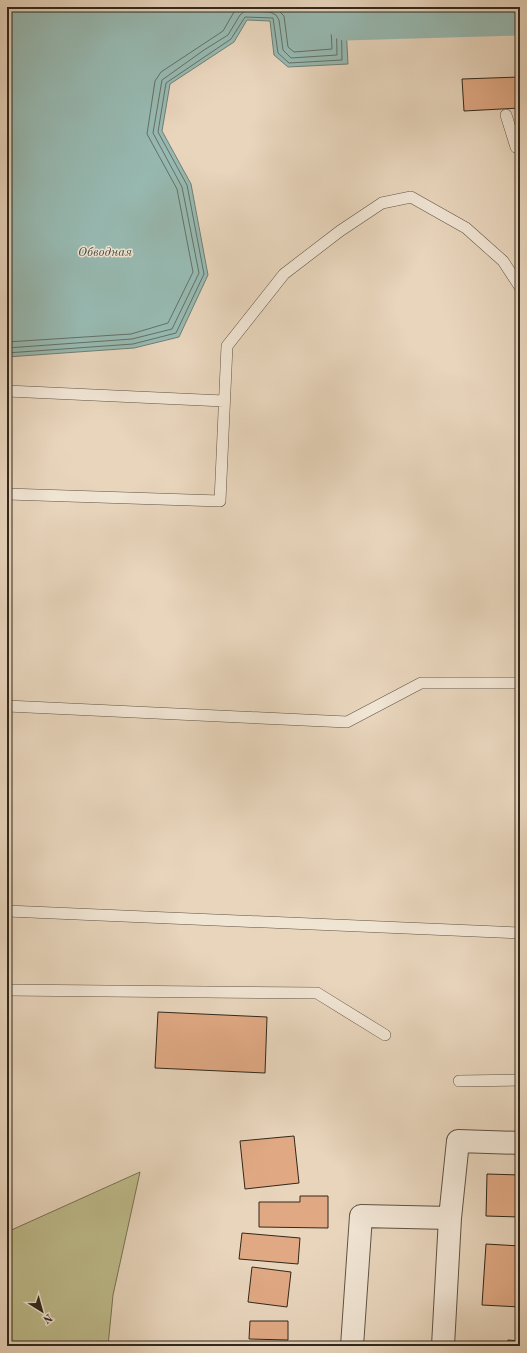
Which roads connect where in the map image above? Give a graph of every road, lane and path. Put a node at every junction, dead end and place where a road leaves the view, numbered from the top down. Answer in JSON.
{"nodes":[{"id":1,"x":506,"y":115,"type":"dead end"},
{"id":2,"x":520,"y":147,"type":"edge"},
{"id":3,"x":520,"y":287,"type":"edge"},
{"id":4,"x":7,"y":391,"type":"edge"},
{"id":5,"x":224,"y":401,"type":"junction"},
{"id":6,"x":7,"y":494,"type":"edge"},
{"id":7,"x":520,"y":683,"type":"edge"},
{"id":8,"x":7,"y":706,"type":"edge"},
{"id":9,"x":7,"y":911,"type":"edge"},
{"id":10,"x":520,"y":933,"type":"edge"},
{"id":11,"x":7,"y":990,"type":"edge"},
{"id":12,"x":385,"y":1034,"type":"dead end"},
{"id":13,"x":520,"y":1080,"type":"edge"},
{"id":14,"x":458,"y":1081,"type":"dead end"},
{"id":15,"x":520,"y":1143,"type":"edge"},
{"id":16,"x":450,"y":1218,"type":"junction"},
{"id":17,"x":352,"y":1346,"type":"edge"},
{"id":18,"x":443,"y":1346,"type":"edge"}],
"edges":[{"from":1,"to":2,"type":"lane"},
{"from":3,"to":5,"type":"lane"},
{"from":4,"to":5,"type":"lane"},
{"from":5,"to":6,"type":"lane"},
{"from":7,"to":8,"type":"lane"},
{"from":9,"to":10,"type":"lane"},
{"from":11,"to":12,"type":"lane"},
{"from":13,"to":14,"type":"lane"},
{"from":15,"to":16,"type":"street"},
{"from":16,"to":17,"type":"street"},
{"from":16,"to":18,"type":"street"}]}
